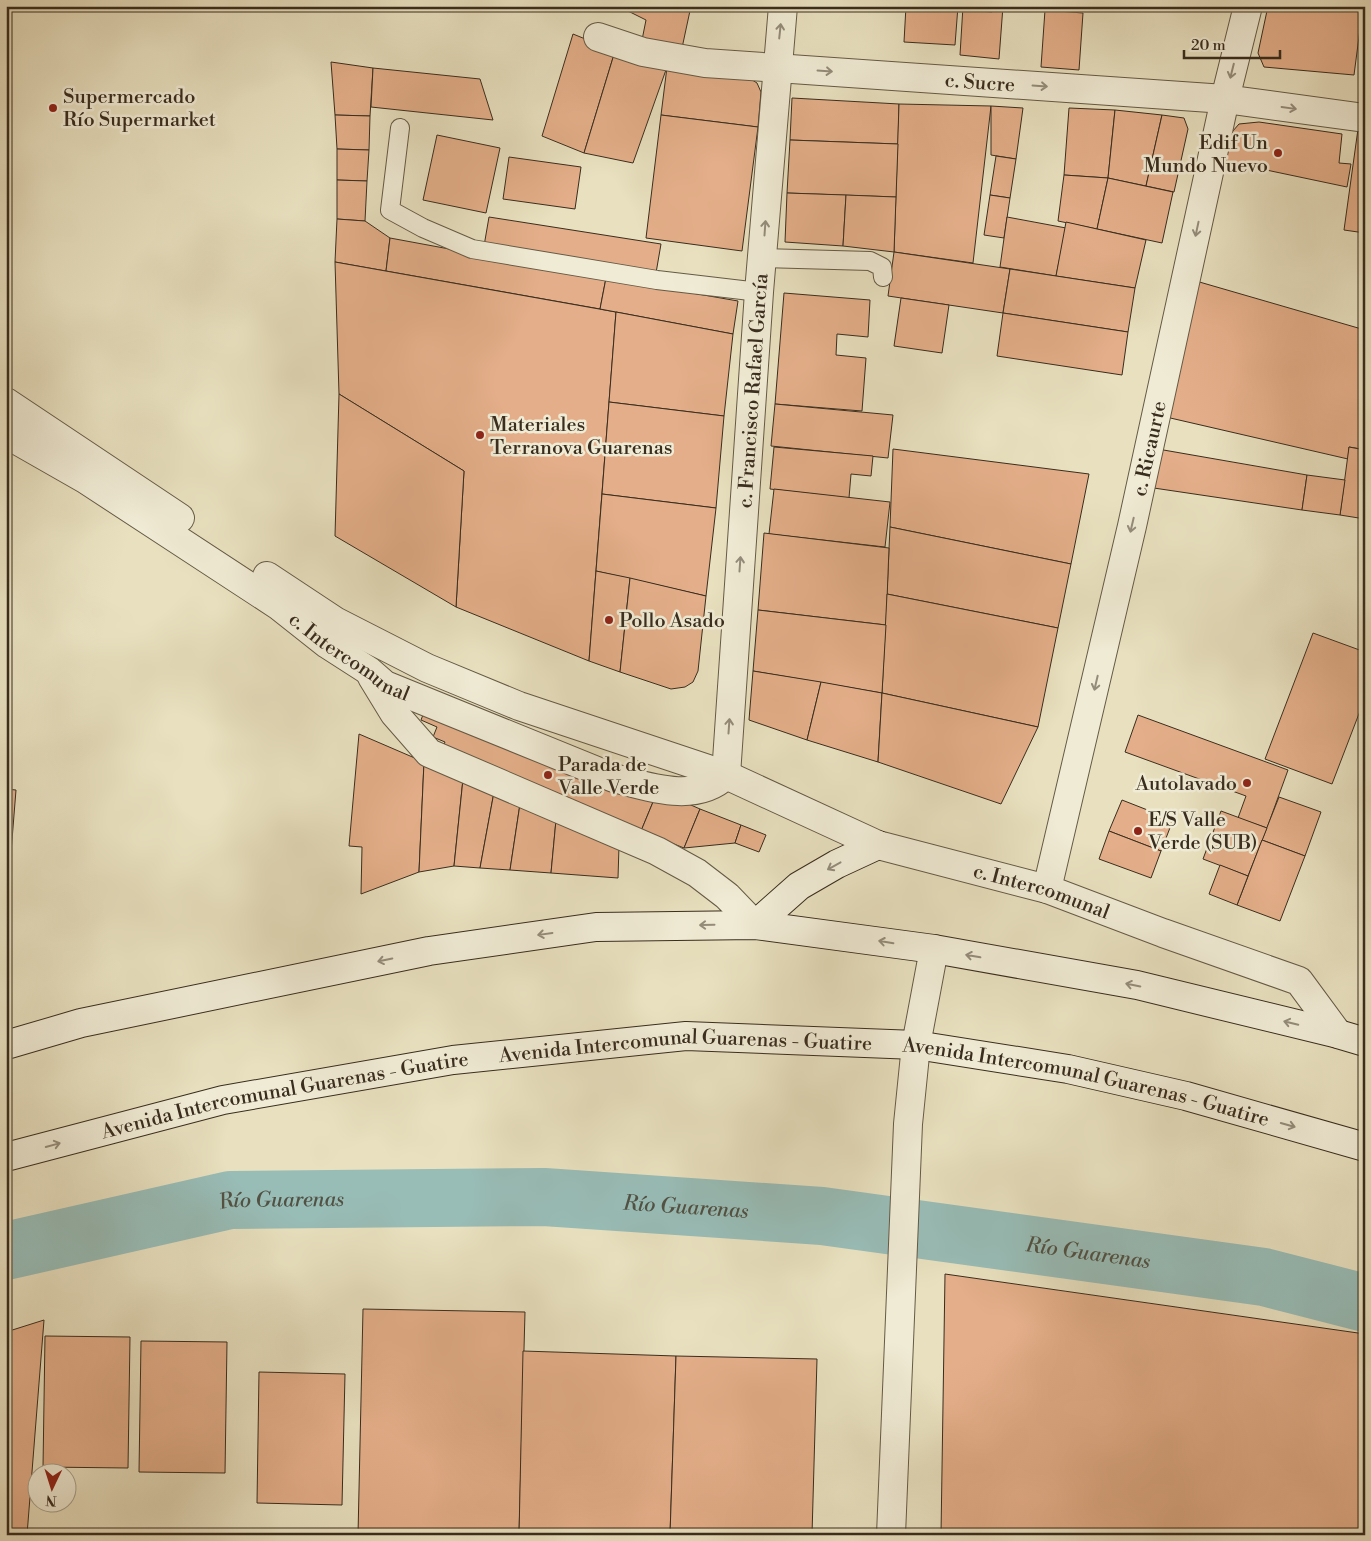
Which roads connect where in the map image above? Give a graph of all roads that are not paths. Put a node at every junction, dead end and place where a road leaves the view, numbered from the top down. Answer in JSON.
{"nodes":[{"id":1,"x":783,"y":6,"type":"edge"},
{"id":2,"x":1248,"y":6,"type":"edge"},
{"id":3,"x":598,"y":37,"type":"dead end"},
{"id":4,"x":777,"y":67,"type":"junction"},
{"id":5,"x":1225,"y":99,"type":"junction"},
{"id":6,"x":1365,"y":118,"type":"edge"},
{"id":7,"x":400,"y":128,"type":"dead end"},
{"id":8,"x":762,"y":258,"type":"junction"},
{"id":9,"x":883,"y":277,"type":"dead end"},
{"id":10,"x":760,"y":292,"type":"junction"},
{"id":11,"x":6,"y":402,"type":"edge"},
{"id":12,"x":6,"y":434,"type":"edge"},
{"id":13,"x":334,"y":621,"type":"junction"},
{"id":14,"x":369,"y":671,"type":"junction"},
{"id":15,"x":726,"y":775,"type":"junction"},
{"id":16,"x":878,"y":845,"type":"junction"},
{"id":17,"x":1047,"y":889,"type":"junction"},
{"id":18,"x":754,"y":924,"type":"junction"},
{"id":19,"x":934,"y":950,"type":"junction"},
{"id":20,"x":1338,"y":1034,"type":"junction"},
{"id":21,"x":1365,"y":1042,"type":"edge"},
{"id":22,"x":6,"y":1045,"type":"edge"},
{"id":23,"x":916,"y":1045,"type":"junction"},
{"id":24,"x":1365,"y":1147,"type":"edge"},
{"id":25,"x":6,"y":1157,"type":"edge"},
{"id":26,"x":890,"y":1535,"type":"edge"}],
"edges":[{"from":4,"to":1,"type":"street","name":"c. Francisco Rafael García","one_way":true},
{"from":2,"to":5,"type":"street","name":"c. Ricaurte","one_way":true},
{"from":3,"to":4,"type":"street","name":"c. Sucre"},
{"from":4,"to":5,"type":"street","name":"c. Sucre","one_way":true},
{"from":8,"to":4,"type":"street","name":"c. Francisco Rafael García","one_way":true},
{"from":5,"to":6,"type":"street","name":"c. Sucre","one_way":true},
{"from":5,"to":17,"type":"street","name":"c. Ricaurte","one_way":true},
{"from":7,"to":10,"type":"lane"},
{"from":8,"to":9,"type":"lane"},
{"from":8,"to":10,"type":"street","name":"c. Francisco Rafael García"},
{"from":15,"to":10,"type":"street","name":"c. Francisco Rafael García","one_way":true},
{"from":11,"to":13,"type":"street","name":"c. Intercomunal"},
{"from":12,"to":14,"type":"street","name":"c. Intercomunal"},
{"from":13,"to":14,"type":"street"},
{"from":13,"to":15,"type":"street","name":"c. Intercomunal"},
{"from":14,"to":15,"type":"street","name":"c. Intercomunal"},
{"from":14,"to":18,"type":"street"},
{"from":15,"to":16,"type":"street","name":"c. Intercomunal"},
{"from":16,"to":17,"type":"street","name":"c. Intercomunal"},
{"from":16,"to":18,"type":"street","one_way":true},
{"from":17,"to":20,"type":"street","name":"c. Intercomunal"},
{"from":19,"to":18,"type":"street","one_way":true},
{"from":18,"to":22,"type":"street","one_way":true},
{"from":20,"to":19,"type":"street","one_way":true},
{"from":19,"to":23,"type":"street"},
{"from":20,"to":21,"type":"street"},
{"from":23,"to":24,"type":"street","name":"Avenida Intercomunal Guarenas - Guatire","one_way":true},
{"from":25,"to":23,"type":"street","name":"Avenida Intercomunal Guarenas - Guatire","one_way":true},
{"from":23,"to":26,"type":"street"}]}
